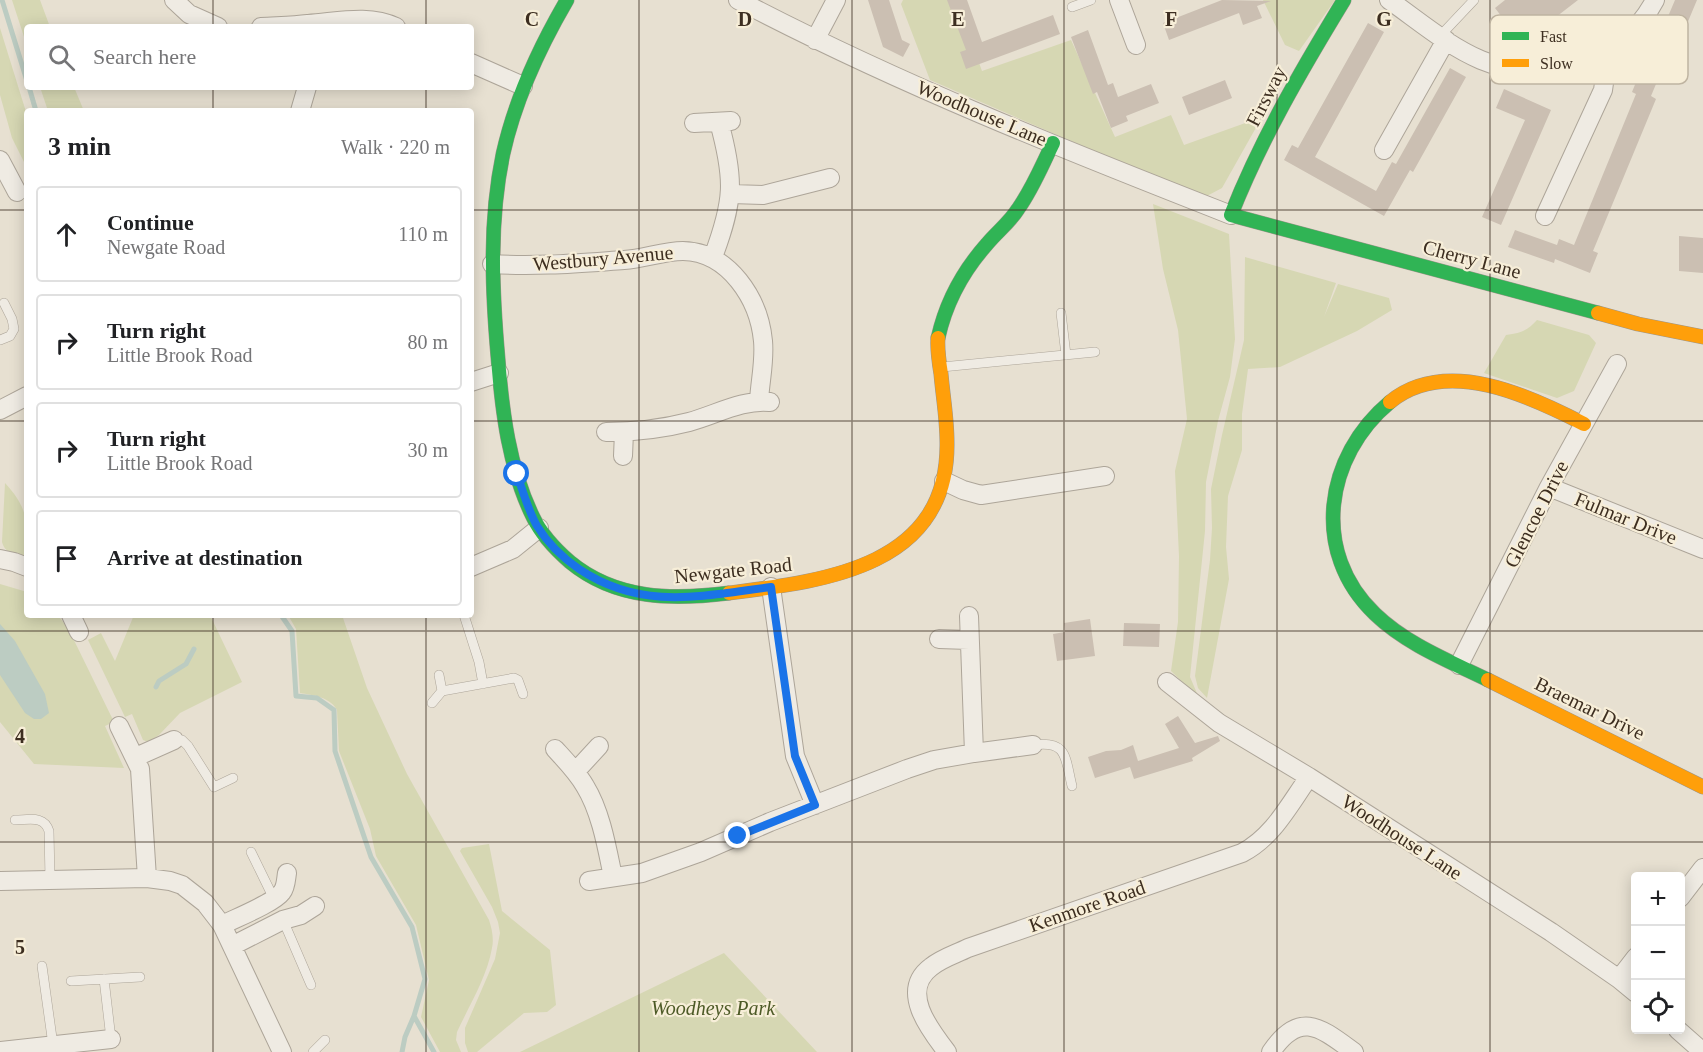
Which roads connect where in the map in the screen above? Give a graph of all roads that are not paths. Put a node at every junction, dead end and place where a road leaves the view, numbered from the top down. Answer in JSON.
{"nodes":[{"id":1,"x":174,"y":0,"type":"edge"},
{"id":2,"x":567,"y":0,"type":"edge"},
{"id":3,"x":738,"y":0,"type":"edge"},
{"id":4,"x":836,"y":0,"type":"edge"},
{"id":5,"x":1091,"y":0,"type":"edge"},
{"id":6,"x":1119,"y":0,"type":"edge"},
{"id":7,"x":1344,"y":0,"type":"edge"},
{"id":8,"x":1389,"y":0,"type":"edge"},
{"id":9,"x":1655,"y":0,"type":"edge"},
{"id":10,"x":1469,"y":1,"type":"edge"},
{"id":11,"x":1072,"y":7,"type":"dead end"},
{"id":12,"x":1646,"y":15,"type":"edge"},
{"id":13,"x":211,"y":24,"type":"edge"},
{"id":14,"x":320,"y":24,"type":"edge"},
{"id":15,"x":386,"y":24,"type":"edge"},
{"id":16,"x":1443,"y":38,"type":"junction"},
{"id":17,"x":815,"y":40,"type":"junction"},
{"id":18,"x":1136,"y":45,"type":"dead end"},
{"id":19,"x":1490,"y":63,"type":"edge"},
{"id":20,"x":474,"y":64,"type":"edge"},
{"id":21,"x":1604,"y":84,"type":"edge"},
{"id":22,"x":523,"y":86,"type":"junction"},
{"id":23,"x":306,"y":90,"type":"edge"},
{"id":24,"x":301,"y":108,"type":"edge"},
{"id":25,"x":694,"y":123,"type":"dead end"},
{"id":26,"x":1053,"y":142,"type":"junction"},
{"id":27,"x":1384,"y":150,"type":"dead end"},
{"id":28,"x":0,"y":160,"type":"edge"},
{"id":29,"x":830,"y":178,"type":"dead end"},
{"id":30,"x":17,"y":192,"type":"dead end"},
{"id":31,"x":731,"y":194,"type":"junction"},
{"id":32,"x":1231,"y":215,"type":"junction"},
{"id":33,"x":1545,"y":216,"type":"dead end"},
{"id":34,"x":713,"y":257,"type":"junction"},
{"id":35,"x":492,"y":264,"type":"junction"},
{"id":36,"x":4,"y":303,"type":"dead end"},
{"id":37,"x":1061,"y":314,"type":"dead end"},
{"id":38,"x":1703,"y":337,"type":"edge"},
{"id":39,"x":0,"y":340,"type":"edge"},
{"id":40,"x":1095,"y":352,"type":"dead end"},
{"id":41,"x":1066,"y":355,"type":"junction"},
{"id":42,"x":1617,"y":364,"type":"dead end"},
{"id":43,"x":940,"y":367,"type":"junction"},
{"id":44,"x":499,"y":373,"type":"junction"},
{"id":45,"x":474,"y":381,"type":"edge"},
{"id":46,"x":24,"y":398,"type":"edge"},
{"id":47,"x":0,"y":410,"type":"edge"},
{"id":48,"x":1584,"y":424,"type":"junction"},
{"id":49,"x":623,"y":456,"type":"dead end"},
{"id":50,"x":1105,"y":476,"type":"dead end"},
{"id":51,"x":944,"y":481,"type":"junction"},
{"id":52,"x":1549,"y":487,"type":"junction"},
{"id":53,"x":539,"y":528,"type":"junction"},
{"id":54,"x":1703,"y":549,"type":"edge"},
{"id":55,"x":0,"y":559,"type":"edge"},
{"id":56,"x":24,"y":566,"type":"edge"},
{"id":57,"x":474,"y":566,"type":"edge"},
{"id":58,"x":771,"y":587,"type":"junction"},
{"id":59,"x":969,"y":616,"type":"dead end"},
{"id":60,"x":72,"y":618,"type":"edge"},
{"id":61,"x":465,"y":618,"type":"edge"},
{"id":62,"x":79,"y":632,"type":"dead end"},
{"id":63,"x":939,"y":639,"type":"dead end"},
{"id":64,"x":969,"y":640,"type":"junction"},
{"id":65,"x":1459,"y":666,"type":"junction"},
{"id":66,"x":439,"y":675,"type":"dead end"},
{"id":67,"x":1167,"y":682,"type":"dead end"},
{"id":68,"x":483,"y":684,"type":"junction"},
{"id":69,"x":442,"y":691,"type":"junction"},
{"id":70,"x":523,"y":694,"type":"dead end"},
{"id":71,"x":432,"y":703,"type":"dead end"},
{"id":72,"x":119,"y":726,"type":"dead end"},
{"id":73,"x":174,"y":740,"type":"joint"},
{"id":74,"x":1033,"y":745,"type":"joint"},
{"id":75,"x":598,"y":746,"type":"dead end"},
{"id":76,"x":555,"y":749,"type":"dead end"},
{"id":77,"x":974,"y":753,"type":"junction"},
{"id":78,"x":136,"y":757,"type":"junction"},
{"id":79,"x":576,"y":771,"type":"junction"},
{"id":80,"x":1309,"y":777,"type":"junction"},
{"id":81,"x":233,"y":778,"type":"dead end"},
{"id":82,"x":1072,"y":786,"type":"dead end"},
{"id":83,"x":1703,"y":787,"type":"edge"},
{"id":84,"x":815,"y":805,"type":"junction"},
{"id":85,"x":15,"y":820,"type":"dead end"},
{"id":86,"x":251,"y":852,"type":"dead end"},
{"id":87,"x":1703,"y":868,"type":"edge"},
{"id":88,"x":286,"y":873,"type":"dead end"},
{"id":89,"x":613,"y":877,"type":"junction"},
{"id":90,"x":147,"y":878,"type":"junction"},
{"id":91,"x":50,"y":879,"type":"junction"},
{"id":92,"x":0,"y":881,"type":"edge"},
{"id":93,"x":589,"y":881,"type":"dead end"},
{"id":94,"x":1685,"y":891,"type":"edge"},
{"id":95,"x":274,"y":899,"type":"junction"},
{"id":96,"x":315,"y":906,"type":"dead end"},
{"id":97,"x":283,"y":920,"type":"junction"},
{"id":98,"x":222,"y":925,"type":"junction"},
{"id":99,"x":232,"y":946,"type":"junction"},
{"id":100,"x":1631,"y":962,"type":"edge"},
{"id":101,"x":42,"y":966,"type":"dead end"},
{"id":102,"x":140,"y":977,"type":"dead end"},
{"id":103,"x":104,"y":979,"type":"junction"},
{"id":104,"x":1619,"y":979,"type":"junction"},
{"id":105,"x":71,"y":981,"type":"dead end"},
{"id":106,"x":311,"y":985,"type":"dead end"},
{"id":107,"x":1631,"y":990,"type":"edge"},
{"id":108,"x":1683,"y":1034,"type":"edge"},
{"id":109,"x":111,"y":1039,"type":"joint"},
{"id":110,"x":325,"y":1040,"type":"dead end"},
{"id":111,"x":53,"y":1045,"type":"junction"},
{"id":112,"x":92,"y":1047,"type":"edge"},
{"id":113,"x":0,"y":1051,"type":"edge"},
{"id":114,"x":282,"y":1052,"type":"edge"},
{"id":115,"x":313,"y":1052,"type":"edge"},
{"id":116,"x":947,"y":1052,"type":"edge"},
{"id":117,"x":1271,"y":1052,"type":"edge"},
{"id":118,"x":1354,"y":1052,"type":"edge"},
{"id":119,"x":1703,"y":1052,"type":"edge"}],
"edges":[{"from":1,"to":13,"type":"street"},
{"from":2,"to":22,"type":"street","name":"Newgate Road"},
{"from":3,"to":17,"type":"street","name":"Woodhouse Lane"},
{"from":4,"to":17,"type":"street"},
{"from":5,"to":11,"type":"lane"},
{"from":6,"to":18,"type":"street"},
{"from":7,"to":32,"type":"street","name":"Firsway"},
{"from":8,"to":16,"type":"street"},
{"from":9,"to":12,"type":"street"},
{"from":10,"to":16,"type":"lane"},
{"from":14,"to":15,"type":"street"},
{"from":16,"to":19,"type":"street"},
{"from":16,"to":27,"type":"street"},
{"from":17,"to":26,"type":"street","name":"Woodhouse Lane"},
{"from":20,"to":22,"type":"street"},
{"from":21,"to":33,"type":"street"},
{"from":22,"to":35,"type":"street","name":"Newgate Road"},
{"from":23,"to":24,"type":"street"},
{"from":25,"to":31,"type":"street"},
{"from":26,"to":32,"type":"street","name":"Woodhouse Lane"},
{"from":26,"to":43,"type":"street","name":"Newgate Road"},
{"from":28,"to":30,"type":"street"},
{"from":29,"to":31,"type":"street"},
{"from":31,"to":34,"type":"street"},
{"from":32,"to":38,"type":"street","name":"Cherry Lane"},
{"from":34,"to":35,"type":"street","name":"Westbury Avenue"},
{"from":34,"to":49,"type":"street"},
{"from":35,"to":44,"type":"street","name":"Newgate Road"},
{"from":36,"to":39,"type":"lane"},
{"from":37,"to":41,"type":"lane"},
{"from":40,"to":41,"type":"lane"},
{"from":41,"to":43,"type":"lane"},
{"from":42,"to":48,"type":"street","name":"Glencoe Drive"},
{"from":43,"to":51,"type":"street","name":"Newgate Road"},
{"from":44,"to":45,"type":"street"},
{"from":44,"to":53,"type":"street","name":"Newgate Road"},
{"from":46,"to":47,"type":"street"},
{"from":48,"to":52,"type":"street","name":"Glencoe Drive"},
{"from":48,"to":65,"type":"street","name":"Braemar Drive"},
{"from":50,"to":51,"type":"street"},
{"from":51,"to":58,"type":"street","name":"Newgate Road"},
{"from":52,"to":54,"type":"street","name":"Fulmar Drive"},
{"from":52,"to":65,"type":"street","name":"Glencoe Drive"},
{"from":53,"to":57,"type":"street"},
{"from":53,"to":58,"type":"street","name":"Newgate Road"},
{"from":55,"to":56,"type":"street"},
{"from":58,"to":84,"type":"street"},
{"from":59,"to":64,"type":"street"},
{"from":60,"to":62,"type":"street"},
{"from":61,"to":68,"type":"lane"},
{"from":63,"to":64,"type":"street"},
{"from":64,"to":77,"type":"street"},
{"from":65,"to":83,"type":"street","name":"Braemar Drive"},
{"from":66,"to":69,"type":"lane"},
{"from":67,"to":80,"type":"street","name":"Woodhouse Lane"},
{"from":68,"to":69,"type":"lane"},
{"from":68,"to":70,"type":"lane"},
{"from":69,"to":71,"type":"lane"},
{"from":72,"to":78,"type":"street"},
{"from":73,"to":78,"type":"street"},
{"from":73,"to":81,"type":"lane"},
{"from":74,"to":77,"type":"street"},
{"from":74,"to":82,"type":"lane"},
{"from":75,"to":79,"type":"street"},
{"from":76,"to":79,"type":"street"},
{"from":77,"to":84,"type":"street"},
{"from":78,"to":90,"type":"street"},
{"from":79,"to":89,"type":"street"},
{"from":80,"to":104,"type":"street","name":"Woodhouse Lane"},
{"from":80,"to":116,"type":"street","name":"Kenmore Road"},
{"from":84,"to":89,"type":"street"},
{"from":85,"to":91,"type":"lane"},
{"from":86,"to":95,"type":"lane"},
{"from":87,"to":94,"type":"street"},
{"from":88,"to":95,"type":"street"},
{"from":89,"to":93,"type":"street"},
{"from":90,"to":91,"type":"street"},
{"from":90,"to":98,"type":"street"},
{"from":91,"to":92,"type":"street"},
{"from":95,"to":98,"type":"street"},
{"from":96,"to":97,"type":"street"},
{"from":97,"to":99,"type":"street"},
{"from":97,"to":106,"type":"lane"},
{"from":98,"to":99,"type":"street"},
{"from":99,"to":114,"type":"street"},
{"from":100,"to":104,"type":"street"},
{"from":101,"to":111,"type":"lane"},
{"from":102,"to":103,"type":"lane"},
{"from":103,"to":105,"type":"lane"},
{"from":103,"to":109,"type":"lane"},
{"from":104,"to":107,"type":"street","name":"Woodhouse Lane"},
{"from":108,"to":119,"type":"street"},
{"from":109,"to":112,"type":"street"},
{"from":110,"to":115,"type":"lane"},
{"from":111,"to":112,"type":"street"},
{"from":111,"to":113,"type":"street"},
{"from":117,"to":118,"type":"street"}]}
